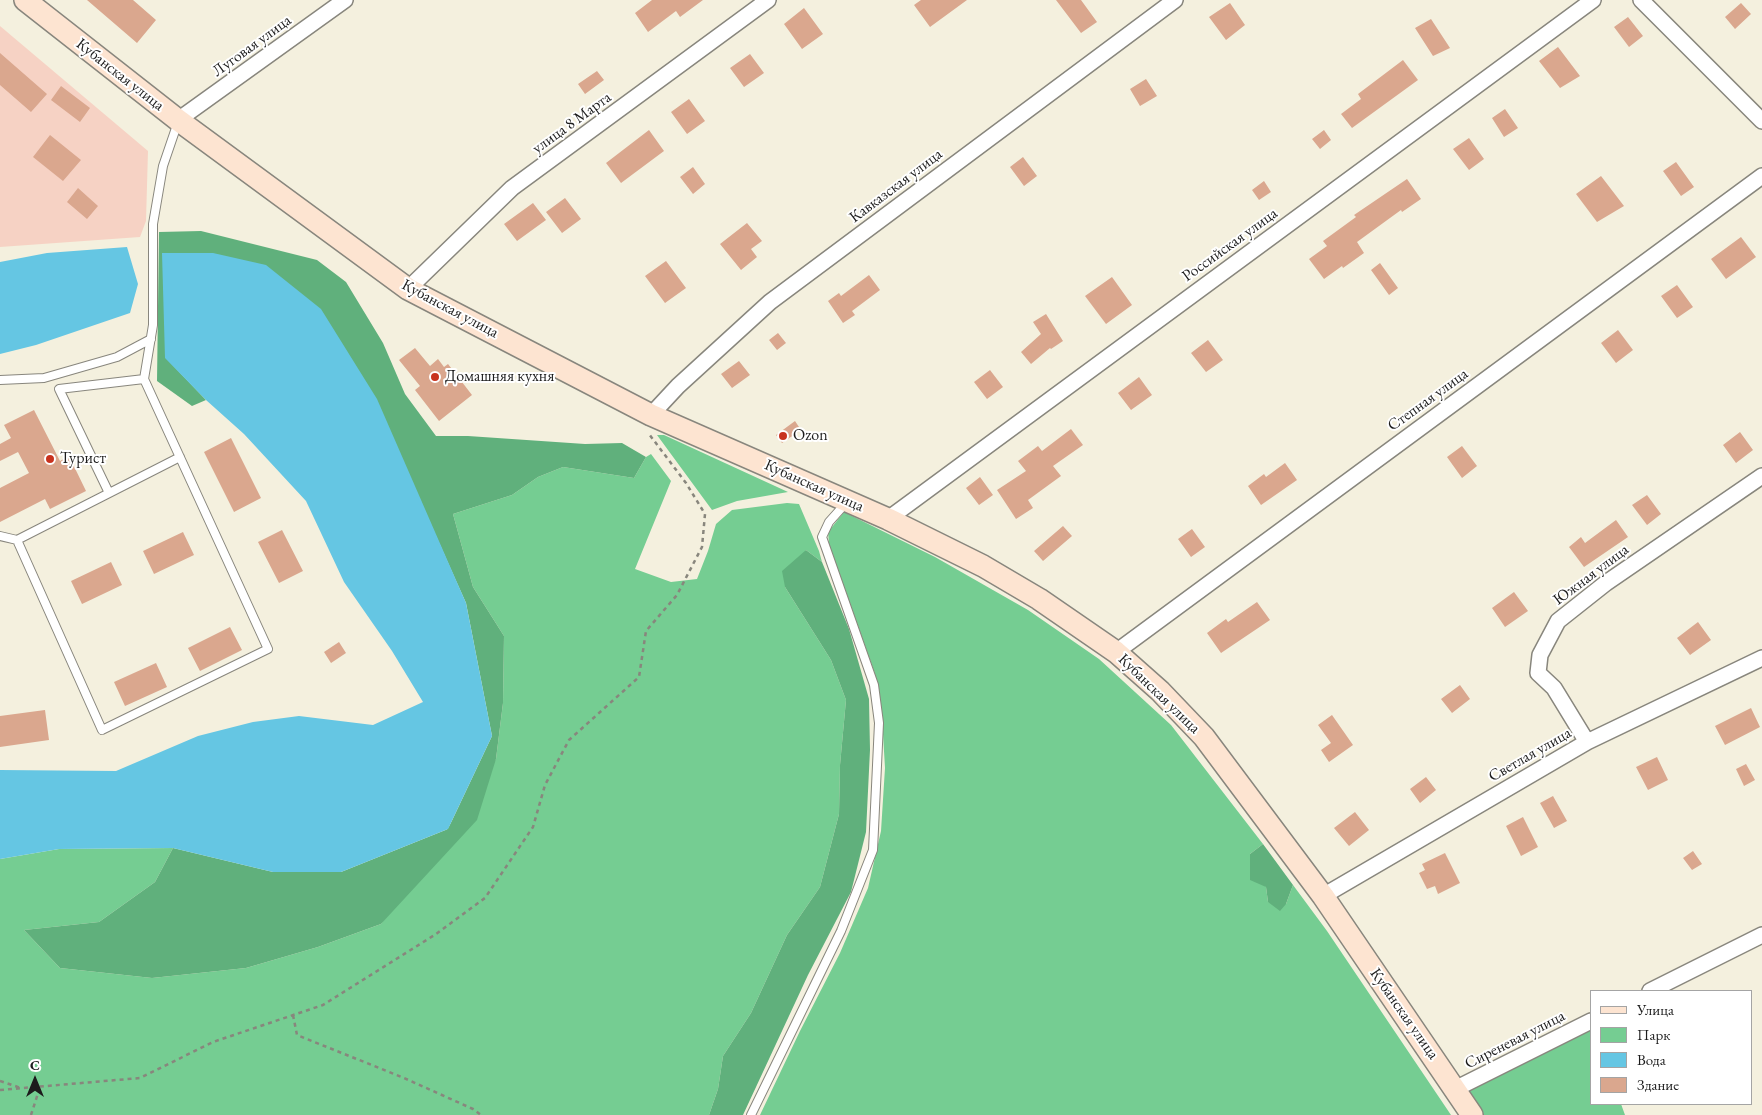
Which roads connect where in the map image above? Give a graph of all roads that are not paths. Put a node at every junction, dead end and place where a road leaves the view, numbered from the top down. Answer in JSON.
{"nodes":[{"id":1,"x":25,"y":0,"type":"edge"},
{"id":2,"x":345,"y":0,"type":"edge"},
{"id":3,"x":768,"y":0,"type":"edge"},
{"id":4,"x":1175,"y":0,"type":"edge"},
{"id":5,"x":1593,"y":0,"type":"edge"},
{"id":6,"x":1641,"y":0,"type":"edge"},
{"id":7,"x":178,"y":120,"type":"junction"},
{"id":8,"x":1762,"y":121,"type":"edge"},
{"id":9,"x":1762,"y":176,"type":"edge"},
{"id":10,"x":408,"y":289,"type":"junction"},
{"id":11,"x":151,"y":338,"type":"junction"},
{"id":12,"x":144,"y":379,"type":"junction"},
{"id":13,"x":0,"y":380,"type":"edge"},
{"id":14,"x":651,"y":415,"type":"junction"},
{"id":15,"x":180,"y":457,"type":"junction"},
{"id":16,"x":1762,"y":476,"type":"edge"},
{"id":17,"x":109,"y":493,"type":"junction"},
{"id":18,"x":848,"y":501,"type":"junction"},
{"id":19,"x":888,"y":519,"type":"junction"},
{"id":20,"x":0,"y":536,"type":"edge"},
{"id":21,"x":17,"y":540,"type":"junction"},
{"id":22,"x":1116,"y":652,"type":"junction"},
{"id":23,"x":1762,"y":658,"type":"edge"},
{"id":24,"x":1587,"y":742,"type":"junction"},
{"id":25,"x":1323,"y":896,"type":"junction"},
{"id":26,"x":1762,"y":935,"type":"edge"},
{"id":27,"x":1652,"y":990,"type":"edge"},
{"id":28,"x":1590,"y":1022,"type":"edge"},
{"id":29,"x":1456,"y":1089,"type":"junction"},
{"id":30,"x":752,"y":1115,"type":"edge"},
{"id":31,"x":1472,"y":1115,"type":"edge"}],
"edges":[{"from":1,"to":7,"type":"main road","name":"Кубанская улица"},
{"from":2,"to":7,"type":"street","name":"Луговая улица"},
{"from":3,"to":10,"type":"street","name":"улица 8 Марта"},
{"from":4,"to":14,"type":"street","name":"Кавказская улица"},
{"from":5,"to":19,"type":"street","name":"Российская улица"},
{"from":6,"to":8,"type":"street"},
{"from":7,"to":10,"type":"main road","name":"Кубанская улица"},
{"from":7,"to":11,"type":"lane"},
{"from":9,"to":22,"type":"street","name":"Степная улица"},
{"from":10,"to":14,"type":"main road","name":"Кубанская улица"},
{"from":11,"to":12,"type":"lane"},
{"from":11,"to":13,"type":"lane"},
{"from":12,"to":15,"type":"lane"},
{"from":12,"to":17,"type":"lane"},
{"from":14,"to":18,"type":"main road","name":"Кубанская улица"},
{"from":15,"to":17,"type":"lane"},
{"from":15,"to":21,"type":"lane"},
{"from":16,"to":24,"type":"street","name":"Южная улица"},
{"from":17,"to":21,"type":"lane"},
{"from":18,"to":19,"type":"main road","name":"Кубанская улица"},
{"from":18,"to":30,"type":"lane"},
{"from":19,"to":22,"type":"main road","name":"Кубанская улица"},
{"from":20,"to":21,"type":"lane"},
{"from":22,"to":25,"type":"main road","name":"Кубанская улица"},
{"from":23,"to":24,"type":"street","name":"Светлая улица"},
{"from":24,"to":25,"type":"street","name":"Светлая улица"},
{"from":25,"to":29,"type":"main road","name":"Кубанская улица"},
{"from":26,"to":27,"type":"street"},
{"from":28,"to":29,"type":"street","name":"Сиреневая улица"},
{"from":29,"to":31,"type":"main road","name":"Кубанская улица"}]}
